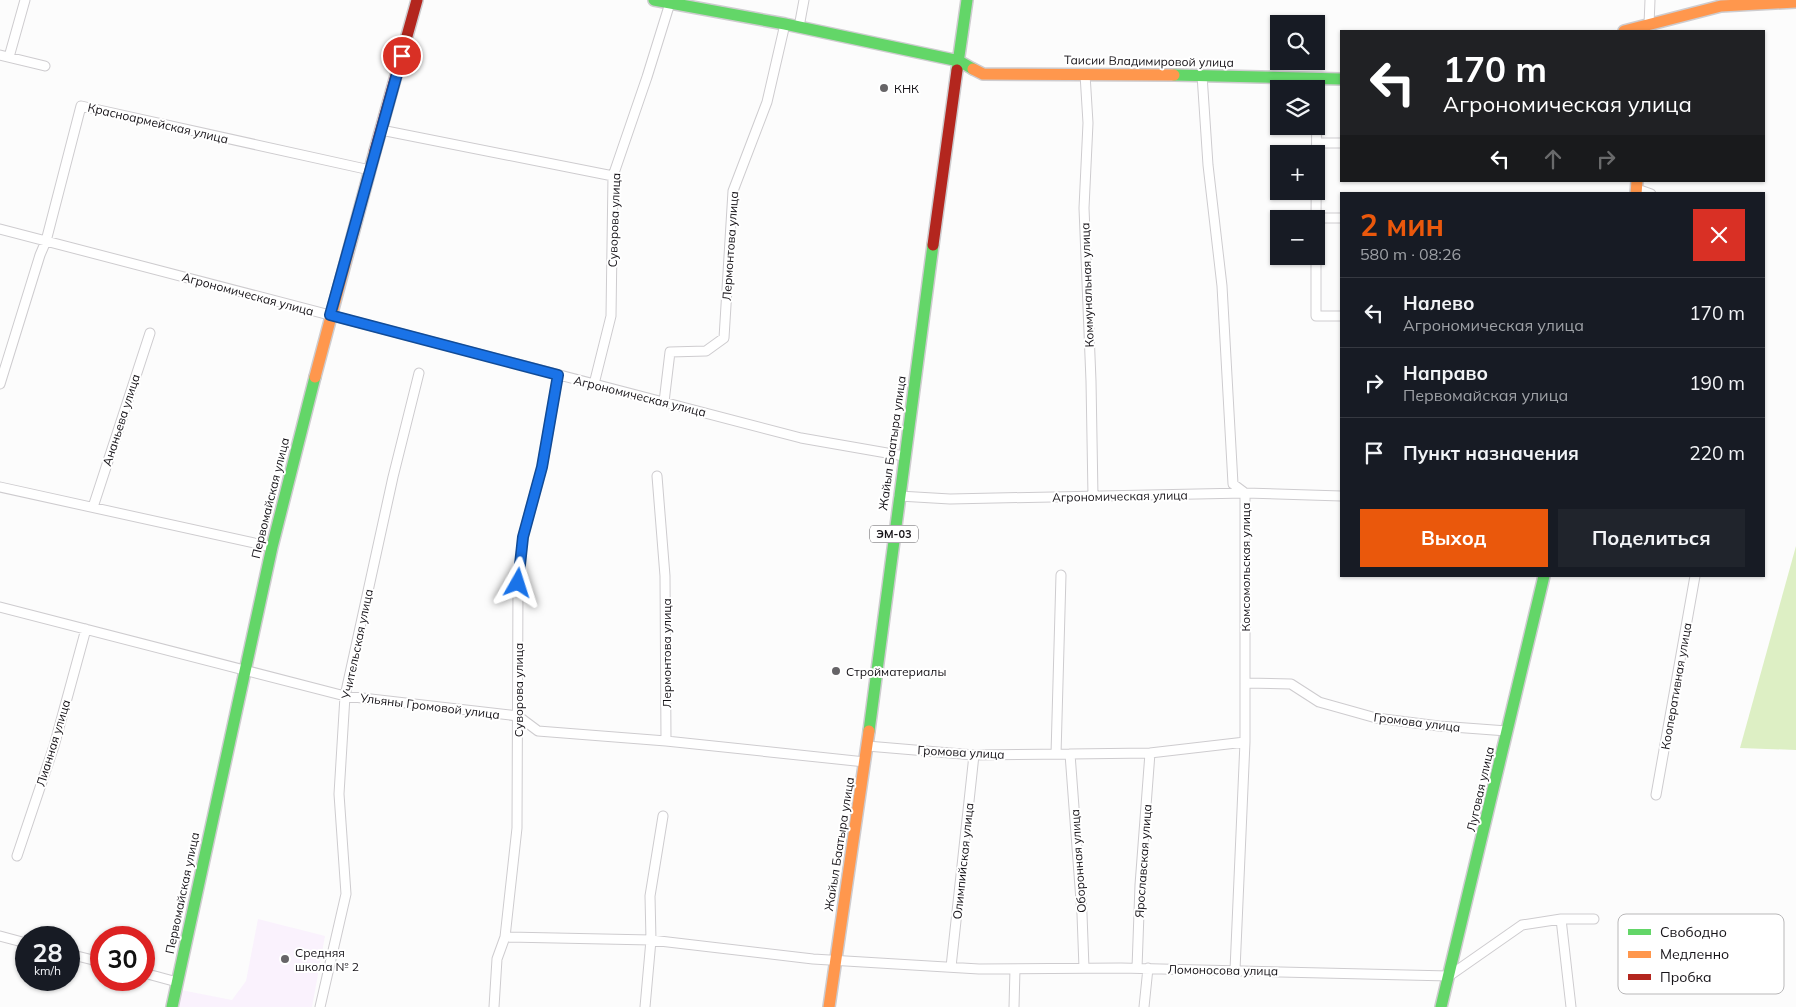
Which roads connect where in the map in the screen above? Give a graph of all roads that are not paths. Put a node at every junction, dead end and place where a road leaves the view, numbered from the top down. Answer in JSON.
{"nodes":[{"id":1,"x":25,"y":0,"type":"edge"},
{"id":2,"x":417,"y":0,"type":"edge"},
{"id":3,"x":654,"y":0,"type":"edge"},
{"id":4,"x":804,"y":0,"type":"edge"},
{"id":5,"x":967,"y":0,"type":"edge"},
{"id":6,"x":1650,"y":0,"type":"edge"},
{"id":7,"x":1796,"y":2,"type":"edge"},
{"id":8,"x":670,"y":3,"type":"junction"},
{"id":9,"x":785,"y":24,"type":"junction"},
{"id":10,"x":1649,"y":25,"type":"junction"},
{"id":11,"x":799,"y":27,"type":"junction"},
{"id":12,"x":1628,"y":30,"type":"edge"},
{"id":13,"x":4,"y":56,"type":"edge"},
{"id":14,"x":959,"y":61,"type":"junction"},
{"id":15,"x":45,"y":66,"type":"dead end"},
{"id":16,"x":1085,"y":74,"type":"junction"},
{"id":17,"x":1202,"y":75,"type":"junction"},
{"id":18,"x":1317,"y":78,"type":"junction"},
{"id":19,"x":1340,"y":79,"type":"edge"},
{"id":20,"x":381,"y":130,"type":"junction"},
{"id":21,"x":1316,"y":143,"type":"junction"},
{"id":22,"x":1340,"y":143,"type":"edge"},
{"id":23,"x":370,"y":170,"type":"junction"},
{"id":24,"x":613,"y":176,"type":"junction"},
{"id":25,"x":1316,"y":210,"type":"edge"},
{"id":26,"x":1340,"y":218,"type":"edge"},
{"id":27,"x":1325,"y":219,"type":"edge"},
{"id":28,"x":0,"y":229,"type":"edge"},
{"id":29,"x":46,"y":241,"type":"junction"},
{"id":30,"x":1316,"y":265,"type":"edge"},
{"id":31,"x":330,"y":315,"type":"junction"},
{"id":32,"x":1340,"y":316,"type":"edge"},
{"id":33,"x":150,"y":333,"type":"dead end"},
{"id":34,"x":419,"y":373,"type":"dead end"},
{"id":35,"x":558,"y":375,"type":"junction"},
{"id":36,"x":0,"y":384,"type":"edge"},
{"id":37,"x":594,"y":384,"type":"junction"},
{"id":38,"x":664,"y":402,"type":"junction"},
{"id":39,"x":904,"y":456,"type":"junction"},
{"id":40,"x":657,"y":476,"type":"dead end"},
{"id":41,"x":0,"y":487,"type":"edge"},
{"id":42,"x":1246,"y":493,"type":"junction"},
{"id":43,"x":899,"y":496,"type":"junction"},
{"id":44,"x":1093,"y":496,"type":"junction"},
{"id":45,"x":1340,"y":496,"type":"edge"},
{"id":46,"x":93,"y":507,"type":"junction"},
{"id":47,"x":272,"y":547,"type":"junction"},
{"id":48,"x":1061,"y":575,"type":"dead end"},
{"id":49,"x":1544,"y":577,"type":"edge"},
{"id":50,"x":1695,"y":577,"type":"edge"},
{"id":51,"x":0,"y":607,"type":"edge"},
{"id":52,"x":86,"y":629,"type":"junction"},
{"id":53,"x":245,"y":670,"type":"junction"},
{"id":54,"x":1245,"y":683,"type":"junction"},
{"id":55,"x":345,"y":696,"type":"junction"},
{"id":56,"x":518,"y":716,"type":"junction"},
{"id":57,"x":1507,"y":731,"type":"junction"},
{"id":58,"x":666,"y":742,"type":"junction"},
{"id":59,"x":1245,"y":742,"type":"junction"},
{"id":60,"x":867,"y":746,"type":"junction"},
{"id":61,"x":1150,"y":753,"type":"junction"},
{"id":62,"x":1056,"y":754,"type":"junction"},
{"id":63,"x":1070,"y":754,"type":"junction"},
{"id":64,"x":974,"y":755,"type":"junction"},
{"id":65,"x":865,"y":762,"type":"junction"},
{"id":66,"x":1656,"y":795,"type":"dead end"},
{"id":67,"x":663,"y":816,"type":"dead end"},
{"id":68,"x":17,"y":856,"type":"dead end"},
{"id":69,"x":1594,"y":918,"type":"dead end"},
{"id":70,"x":1560,"y":919,"type":"junction"},
{"id":71,"x":0,"y":936,"type":"edge"},
{"id":72,"x":505,"y":938,"type":"junction"},
{"id":73,"x":15,"y":940,"type":"edge"},
{"id":74,"x":651,"y":940,"type":"junction"},
{"id":75,"x":836,"y":960,"type":"junction"},
{"id":76,"x":951,"y":967,"type":"junction"},
{"id":77,"x":1015,"y":968,"type":"junction"},
{"id":78,"x":1084,"y":968,"type":"junction"},
{"id":79,"x":1137,"y":968,"type":"junction"},
{"id":80,"x":1148,"y":968,"type":"junction"},
{"id":81,"x":1235,"y":970,"type":"junction"},
{"id":82,"x":155,"y":976,"type":"edge"},
{"id":83,"x":1449,"y":976,"type":"junction"},
{"id":84,"x":177,"y":982,"type":"junction"},
{"id":85,"x":172,"y":1007,"type":"edge"},
{"id":86,"x":320,"y":1007,"type":"edge"},
{"id":87,"x":494,"y":1007,"type":"edge"},
{"id":88,"x":645,"y":1007,"type":"edge"},
{"id":89,"x":829,"y":1007,"type":"edge"},
{"id":90,"x":1014,"y":1007,"type":"edge"},
{"id":91,"x":1144,"y":1007,"type":"edge"},
{"id":92,"x":1441,"y":1007,"type":"edge"},
{"id":93,"x":1571,"y":1007,"type":"edge"}],
"edges":[{"from":1,"to":13,"type":"street"},
{"from":2,"to":20,"type":"main road","name":"Первомайская улица"},
{"from":3,"to":8,"type":"main road"},
{"from":4,"to":11,"type":"street"},
{"from":5,"to":14,"type":"main road","number":"ЭМ-03"},
{"from":6,"to":10,"type":"street"},
{"from":7,"to":10,"type":"main road"},
{"from":8,"to":9,"type":"main road"},
{"from":8,"to":24,"type":"street","name":"Суворова улица"},
{"from":9,"to":11,"type":"main road"},
{"from":9,"to":38,"type":"street","name":"Лермонтова улица"},
{"from":10,"to":12,"type":"main road"},
{"from":11,"to":14,"type":"main road","name":"Таисии Владимировой улица"},
{"from":13,"to":15,"type":"street"},
{"from":14,"to":16,"type":"main road","name":"Таисии Владимировой улица"},
{"from":14,"to":39,"type":"main road","name":"Жайыл Баатыра улица","number":"ЭМ-03"},
{"from":16,"to":17,"type":"main road","name":"Таисии Владимировой улица"},
{"from":16,"to":44,"type":"street","name":"Коммунальная улица"},
{"from":17,"to":18,"type":"main road","name":"Таисии Владимировой улица"},
{"from":17,"to":42,"type":"street","name":"Комсомольская улица"},
{"from":18,"to":19,"type":"main road","name":"Таисии Владимировой улица"},
{"from":18,"to":21,"type":"street"},
{"from":20,"to":23,"type":"main road","name":"Первомайская улица"},
{"from":20,"to":24,"type":"street"},
{"from":21,"to":22,"type":"street"},
{"from":21,"to":25,"type":"street"},
{"from":23,"to":29,"type":"street","name":"Красноармейская улица"},
{"from":23,"to":31,"type":"main road","name":"Первомайская улица"},
{"from":24,"to":37,"type":"street","name":"Суворова улица"},
{"from":26,"to":27,"type":"street"},
{"from":28,"to":29,"type":"street","name":"Агрономическая улица"},
{"from":29,"to":31,"type":"street","name":"Агрономическая улица"},
{"from":29,"to":36,"type":"street","name":"Красноармейская улица"},
{"from":30,"to":32,"type":"street"},
{"from":31,"to":35,"type":"street","name":"Агрономическая улица"},
{"from":31,"to":47,"type":"main road","name":"Первомайская улица"},
{"from":33,"to":46,"type":"street","name":"Ананьева улица"},
{"from":34,"to":55,"type":"street","name":"Учительская улица"},
{"from":35,"to":37,"type":"street","name":"Агрономическая улица"},
{"from":35,"to":56,"type":"street","name":"Суворова улица"},
{"from":37,"to":38,"type":"street","name":"Агрономическая улица"},
{"from":38,"to":39,"type":"street","name":"Агрономическая улица"},
{"from":39,"to":43,"type":"main road","name":"Жайыл Баатыра улица","number":"ЭМ-03"},
{"from":40,"to":58,"type":"street","name":"Лермонтова улица"},
{"from":41,"to":46,"type":"street"},
{"from":42,"to":44,"type":"street","name":"Агрономическая улица"},
{"from":42,"to":45,"type":"street","name":"Агрономическая улица"},
{"from":42,"to":54,"type":"street","name":"Комсомольская улица"},
{"from":43,"to":44,"type":"street","name":"Агрономическая улица"},
{"from":43,"to":60,"type":"main road","name":"Жайыл Баатыра улица","number":"ЭМ-03"},
{"from":46,"to":47,"type":"street"},
{"from":47,"to":53,"type":"main road","name":"Первомайская улица"},
{"from":48,"to":62,"type":"street"},
{"from":49,"to":57,"type":"main road","name":"Луговая улица"},
{"from":50,"to":66,"type":"street","name":"Кооперативная улица"},
{"from":51,"to":52,"type":"street","name":"Ульяны Громовой улица"},
{"from":52,"to":53,"type":"street","name":"Ульяны Громовой улица"},
{"from":52,"to":68,"type":"street","name":"Лианная улица"},
{"from":53,"to":55,"type":"street","name":"Ульяны Громовой улица"},
{"from":53,"to":84,"type":"main road","name":"Первомайская улица"},
{"from":54,"to":57,"type":"street","name":"Громова улица"},
{"from":54,"to":59,"type":"street","name":"Комсомольская улица"},
{"from":55,"to":56,"type":"street","name":"Ульяны Громовой улица"},
{"from":55,"to":86,"type":"street","name":"Учительская улица"},
{"from":56,"to":58,"type":"street","name":"Ульяны Громовой улица"},
{"from":56,"to":72,"type":"street","name":"Суворова улица"},
{"from":57,"to":83,"type":"main road","name":"Луговая улица"},
{"from":58,"to":65,"type":"street","name":"Ульяны Громовой улица"},
{"from":59,"to":61,"type":"street","name":"Громова улица"},
{"from":59,"to":81,"type":"street","name":"Комсомольская улица"},
{"from":60,"to":64,"type":"street","name":"Громова улица"},
{"from":60,"to":65,"type":"main road","name":"Жайыл Баатыра улица","number":"ЭМ-03"},
{"from":61,"to":63,"type":"street","name":"Громова улица"},
{"from":61,"to":79,"type":"street","name":"Ярославская улица"},
{"from":62,"to":63,"type":"street","name":"Громова улица"},
{"from":62,"to":64,"type":"street","name":"Громова улица"},
{"from":63,"to":78,"type":"street","name":"Оборонная улица"},
{"from":64,"to":76,"type":"street","name":"Олимпийская улица"},
{"from":65,"to":75,"type":"main road","name":"Жайыл Баатыра улица","number":"ЭМ-03"},
{"from":67,"to":74,"type":"street"},
{"from":69,"to":70,"type":"street"},
{"from":70,"to":83,"type":"street"},
{"from":70,"to":93,"type":"street"},
{"from":71,"to":73,"type":"street"},
{"from":72,"to":74,"type":"street","name":"Ломоносова улица"},
{"from":72,"to":87,"type":"street","name":"Суворова улица"},
{"from":74,"to":75,"type":"street","name":"Ломоносова улица"},
{"from":74,"to":88,"type":"street"},
{"from":75,"to":76,"type":"street","name":"Ломоносова улица"},
{"from":75,"to":89,"type":"main road","name":"Жайыл Баатыра улица","number":"ЭМ-03"},
{"from":76,"to":77,"type":"street","name":"Ломоносова улица"},
{"from":77,"to":78,"type":"street","name":"Ломоносова улица"},
{"from":77,"to":90,"type":"street"},
{"from":78,"to":79,"type":"street","name":"Ломоносова улица"},
{"from":79,"to":80,"type":"street","name":"Ломоносова улица"},
{"from":80,"to":81,"type":"street","name":"Ломоносова улица"},
{"from":80,"to":91,"type":"street"},
{"from":81,"to":83,"type":"street","name":"Ломоносова улица"},
{"from":82,"to":84,"type":"street"},
{"from":83,"to":92,"type":"main road","name":"Луговая улица"},
{"from":84,"to":85,"type":"main road","name":"Первомайская улица"}]}
